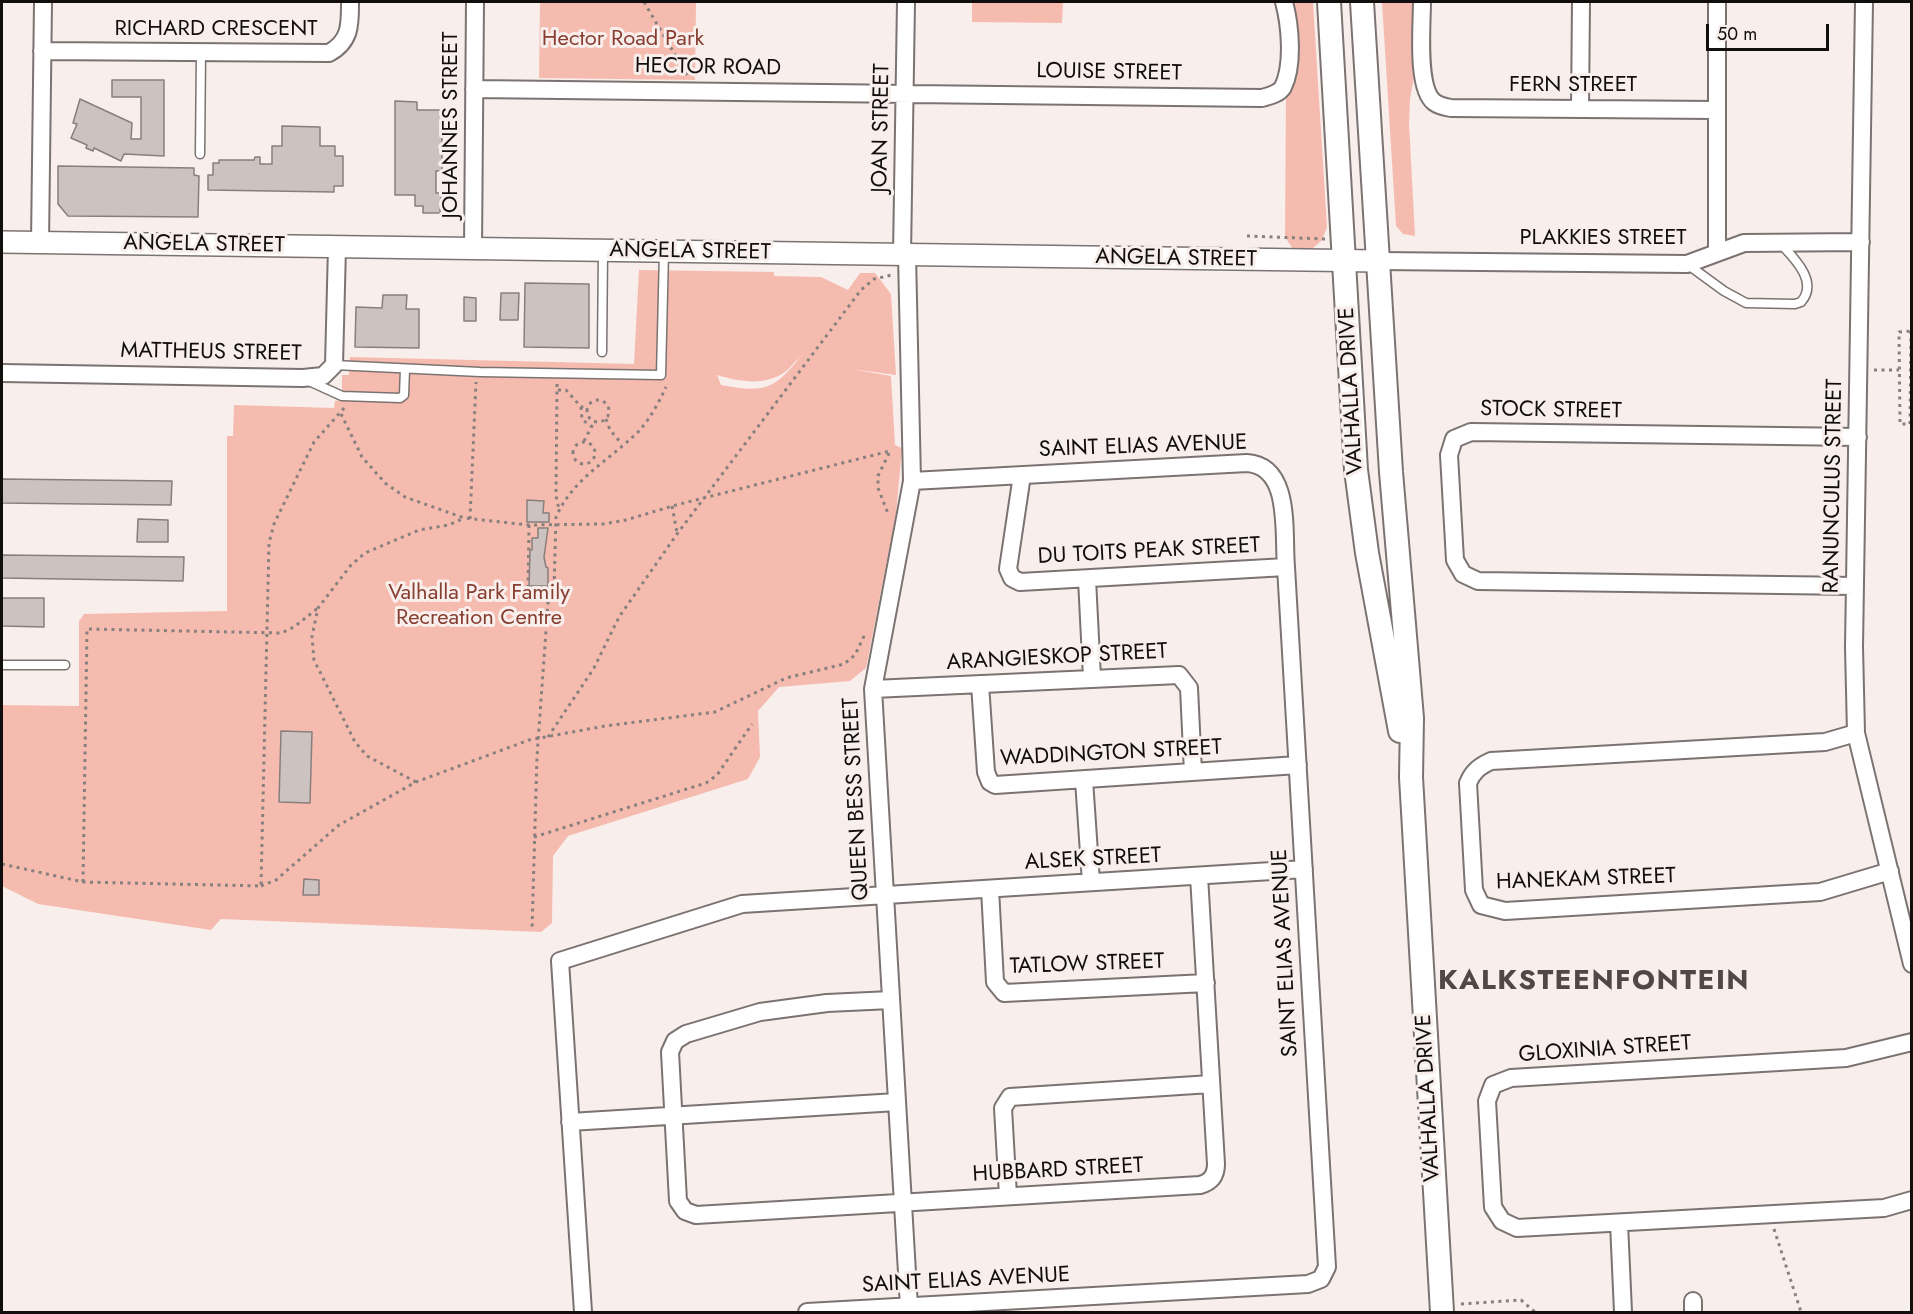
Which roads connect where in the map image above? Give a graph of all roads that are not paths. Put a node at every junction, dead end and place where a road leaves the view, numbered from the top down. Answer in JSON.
{"nodes":[{"id":1,"x":43,"y":2,"type":"edge"},
{"id":2,"x":350,"y":2,"type":"edge"},
{"id":3,"x":475,"y":2,"type":"edge"},
{"id":4,"x":906,"y":2,"type":"edge"},
{"id":5,"x":1284,"y":2,"type":"edge"},
{"id":6,"x":1329,"y":2,"type":"edge"},
{"id":7,"x":1362,"y":2,"type":"edge"},
{"id":8,"x":1422,"y":2,"type":"edge"},
{"id":9,"x":1581,"y":2,"type":"edge"},
{"id":10,"x":1717,"y":2,"type":"edge"},
{"id":11,"x":1864,"y":2,"type":"edge"},
{"id":12,"x":42,"y":51,"type":"junction"},
{"id":13,"x":201,"y":52,"type":"junction"},
{"id":14,"x":474,"y":89,"type":"junction"},
{"id":15,"x":905,"y":93,"type":"junction"},
{"id":16,"x":1580,"y":109,"type":"junction"},
{"id":17,"x":1716,"y":110,"type":"junction"},
{"id":18,"x":200,"y":154,"type":"dead end"},
{"id":19,"x":2,"y":242,"type":"edge"},
{"id":20,"x":1861,"y":242,"type":"junction"},
{"id":21,"x":40,"y":243,"type":"junction"},
{"id":22,"x":1781,"y":243,"type":"junction"},
{"id":23,"x":338,"y":247,"type":"junction"},
{"id":24,"x":473,"y":249,"type":"junction"},
{"id":25,"x":603,"y":250,"type":"junction"},
{"id":26,"x":664,"y":251,"type":"junction"},
{"id":27,"x":1717,"y":253,"type":"junction"},
{"id":28,"x":905,"y":255,"type":"junction"},
{"id":29,"x":1345,"y":261,"type":"junction"},
{"id":30,"x":1378,"y":261,"type":"junction"},
{"id":31,"x":1687,"y":264,"type":"junction"},
{"id":32,"x":602,"y":352,"type":"dead end"},
{"id":33,"x":334,"y":365,"type":"junction"},
{"id":34,"x":405,"y":369,"type":"junction"},
{"id":35,"x":2,"y":373,"type":"edge"},
{"id":36,"x":303,"y":378,"type":"junction"},
{"id":37,"x":1858,"y":437,"type":"junction"},
{"id":38,"x":1022,"y":475,"type":"junction"},
{"id":39,"x":912,"y":481,"type":"junction"},
{"id":40,"x":1286,"y":567,"type":"junction"},
{"id":41,"x":1087,"y":579,"type":"junction"},
{"id":42,"x":1855,"y":586,"type":"junction"},
{"id":43,"x":2,"y":665,"type":"edge"},
{"id":44,"x":65,"y":665,"type":"dead end"},
{"id":45,"x":1092,"y":678,"type":"junction"},
{"id":46,"x":980,"y":684,"type":"junction"},
{"id":47,"x":873,"y":689,"type":"junction"},
{"id":48,"x":1856,"y":733,"type":"junction"},
{"id":49,"x":1298,"y":765,"type":"junction"},
{"id":50,"x":1193,"y":772,"type":"junction"},
{"id":51,"x":1411,"y":777,"type":"junction"},
{"id":52,"x":1084,"y":780,"type":"junction"},
{"id":53,"x":1304,"y":869,"type":"junction"},
{"id":54,"x":1890,"y":871,"type":"junction"},
{"id":55,"x":1199,"y":876,"type":"junction"},
{"id":56,"x":1091,"y":882,"type":"junction"},
{"id":57,"x":990,"y":889,"type":"junction"},
{"id":58,"x":885,"y":895,"type":"junction"},
{"id":59,"x":1911,"y":964,"type":"edge"},
{"id":60,"x":1206,"y":983,"type":"junction"},
{"id":61,"x":891,"y":1000,"type":"junction"},
{"id":62,"x":1911,"y":1042,"type":"edge"},
{"id":63,"x":1211,"y":1083,"type":"junction"},
{"id":64,"x":897,"y":1102,"type":"junction"},
{"id":65,"x":673,"y":1115,"type":"junction"},
{"id":66,"x":570,"y":1122,"type":"junction"},
{"id":67,"x":1008,"y":1196,"type":"junction"},
{"id":68,"x":1911,"y":1200,"type":"edge"},
{"id":69,"x":903,"y":1202,"type":"junction"},
{"id":70,"x":1619,"y":1223,"type":"junction"},
{"id":71,"x":909,"y":1306,"type":"junction"},
{"id":72,"x":1450,"y":1308,"type":"edge"},
{"id":73,"x":583,"y":1312,"type":"edge"},
{"id":74,"x":807,"y":1312,"type":"edge"},
{"id":75,"x":1623,"y":1312,"type":"edge"}],
"edges":[{"from":1,"to":12,"type":"street"},
{"from":2,"to":13,"type":"street","name":"RICHARD CRESCENT"},
{"from":3,"to":14,"type":"street","name":"JOHANNES STREET"},
{"from":4,"to":15,"type":"street","name":"JOAN STREET"},
{"from":5,"to":15,"type":"street","name":"LOUISE STREET"},
{"from":6,"to":29,"type":"main road","name":"VALHALLA DRIVE"},
{"from":7,"to":30,"type":"main road","name":"VALHALLA DRIVE"},
{"from":8,"to":16,"type":"street","name":"FERN STREET"},
{"from":9,"to":16,"type":"street"},
{"from":10,"to":17,"type":"street"},
{"from":11,"to":20,"type":"street","name":"RANUNCULUS STREET"},
{"from":12,"to":13,"type":"street","name":"RICHARD CRESCENT"},
{"from":12,"to":21,"type":"street"},
{"from":13,"to":18,"type":"lane"},
{"from":14,"to":15,"type":"street","name":"HECTOR ROAD"},
{"from":14,"to":24,"type":"street","name":"JOHANNES STREET"},
{"from":15,"to":28,"type":"street","name":"JOAN STREET"},
{"from":16,"to":17,"type":"street","name":"FERN STREET"},
{"from":17,"to":27,"type":"street"},
{"from":19,"to":21,"type":"street","name":"ANGELA STREET"},
{"from":20,"to":22,"type":"street","name":"PLAKKIES STREET"},
{"from":20,"to":37,"type":"street","name":"RANUNCULUS STREET"},
{"from":21,"to":23,"type":"street","name":"ANGELA STREET"},
{"from":22,"to":27,"type":"street","name":"PLAKKIES STREET"},
{"from":22,"to":31,"type":"lane"},
{"from":23,"to":24,"type":"street","name":"ANGELA STREET"},
{"from":23,"to":33,"type":"street","name":"MATTHEUS STREET"},
{"from":24,"to":25,"type":"street","name":"ANGELA STREET"},
{"from":25,"to":26,"type":"street","name":"ANGELA STREET"},
{"from":25,"to":32,"type":"lane"},
{"from":26,"to":28,"type":"street","name":"ANGELA STREET"},
{"from":26,"to":34,"type":"lane"},
{"from":27,"to":31,"type":"street","name":"PLAKKIES STREET"},
{"from":28,"to":29,"type":"street","name":"ANGELA STREET"},
{"from":28,"to":39,"type":"street","name":"QUEEN BESS STREET"},
{"from":29,"to":30,"type":"street","name":"ANGELA STREET"},
{"from":29,"to":51,"type":"main road","name":"VALHALLA DRIVE"},
{"from":30,"to":31,"type":"street","name":"PLAKKIES STREET"},
{"from":30,"to":51,"type":"main road","name":"VALHALLA DRIVE"},
{"from":33,"to":34,"type":"lane"},
{"from":33,"to":36,"type":"street","name":"MATTHEUS STREET"},
{"from":34,"to":36,"type":"lane"},
{"from":35,"to":36,"type":"street","name":"MATTHEUS STREET"},
{"from":37,"to":42,"type":"street","name":"RANUNCULUS STREET"},
{"from":37,"to":42,"type":"street","name":"STOCK STREET"},
{"from":38,"to":39,"type":"street","name":"SAINT ELIAS AVENUE"},
{"from":38,"to":40,"type":"street","name":"SAINT ELIAS AVENUE"},
{"from":38,"to":41,"type":"street","name":"DU TOITS PEAK STREET"},
{"from":39,"to":47,"type":"street","name":"QUEEN BESS STREET"},
{"from":40,"to":41,"type":"street","name":"DU TOITS PEAK STREET"},
{"from":40,"to":49,"type":"street","name":"SAINT ELIAS AVENUE"},
{"from":41,"to":45,"type":"street"},
{"from":42,"to":48,"type":"street","name":"RANUNCULUS STREET"},
{"from":43,"to":44,"type":"lane"},
{"from":45,"to":46,"type":"street","name":"ARANGIESKOP STREET"},
{"from":45,"to":50,"type":"street","name":"ARANGIESKOP STREET"},
{"from":46,"to":47,"type":"street","name":"ARANGIESKOP STREET"},
{"from":46,"to":52,"type":"street","name":"WADDINGTON STREET"},
{"from":47,"to":58,"type":"street","name":"QUEEN BESS STREET"},
{"from":48,"to":54,"type":"street","name":"RANUNCULUS STREET"},
{"from":48,"to":54,"type":"street","name":"HANEKAM STREET"},
{"from":49,"to":50,"type":"street","name":"WADDINGTON STREET"},
{"from":49,"to":53,"type":"street","name":"SAINT ELIAS AVENUE"},
{"from":50,"to":52,"type":"street","name":"WADDINGTON STREET"},
{"from":51,"to":72,"type":"main road","name":"VALHALLA DRIVE"},
{"from":52,"to":56,"type":"street"},
{"from":53,"to":55,"type":"street","name":"ALSEK STREET"},
{"from":53,"to":71,"type":"street","name":"SAINT ELIAS AVENUE"},
{"from":54,"to":59,"type":"street","name":"RANUNCULUS STREET"},
{"from":55,"to":56,"type":"street","name":"ALSEK STREET"},
{"from":55,"to":60,"type":"street"},
{"from":56,"to":57,"type":"street","name":"ALSEK STREET"},
{"from":57,"to":58,"type":"street","name":"ALSEK STREET"},
{"from":57,"to":60,"type":"street","name":"TATLOW STREET"},
{"from":58,"to":61,"type":"street","name":"QUEEN BESS STREET"},
{"from":58,"to":66,"type":"street","name":"ALSEK STREET"},
{"from":60,"to":63,"type":"street"},
{"from":61,"to":64,"type":"street","name":"QUEEN BESS STREET"},
{"from":61,"to":65,"type":"street"},
{"from":62,"to":70,"type":"street","name":"GLOXINIA STREET"},
{"from":63,"to":67,"type":"street","name":"HUBBARD STREET"},
{"from":63,"to":67,"type":"street"},
{"from":64,"to":65,"type":"street"},
{"from":64,"to":69,"type":"street","name":"QUEEN BESS STREET"},
{"from":65,"to":66,"type":"street"},
{"from":65,"to":69,"type":"street","name":"HUBBARD STREET"},
{"from":66,"to":73,"type":"street"},
{"from":67,"to":69,"type":"street","name":"HUBBARD STREET"},
{"from":68,"to":70,"type":"street","name":"GLOXINIA STREET"},
{"from":69,"to":71,"type":"street","name":"QUEEN BESS STREET"},
{"from":70,"to":75,"type":"street"},
{"from":71,"to":74,"type":"street","name":"SAINT ELIAS AVENUE"}]}
